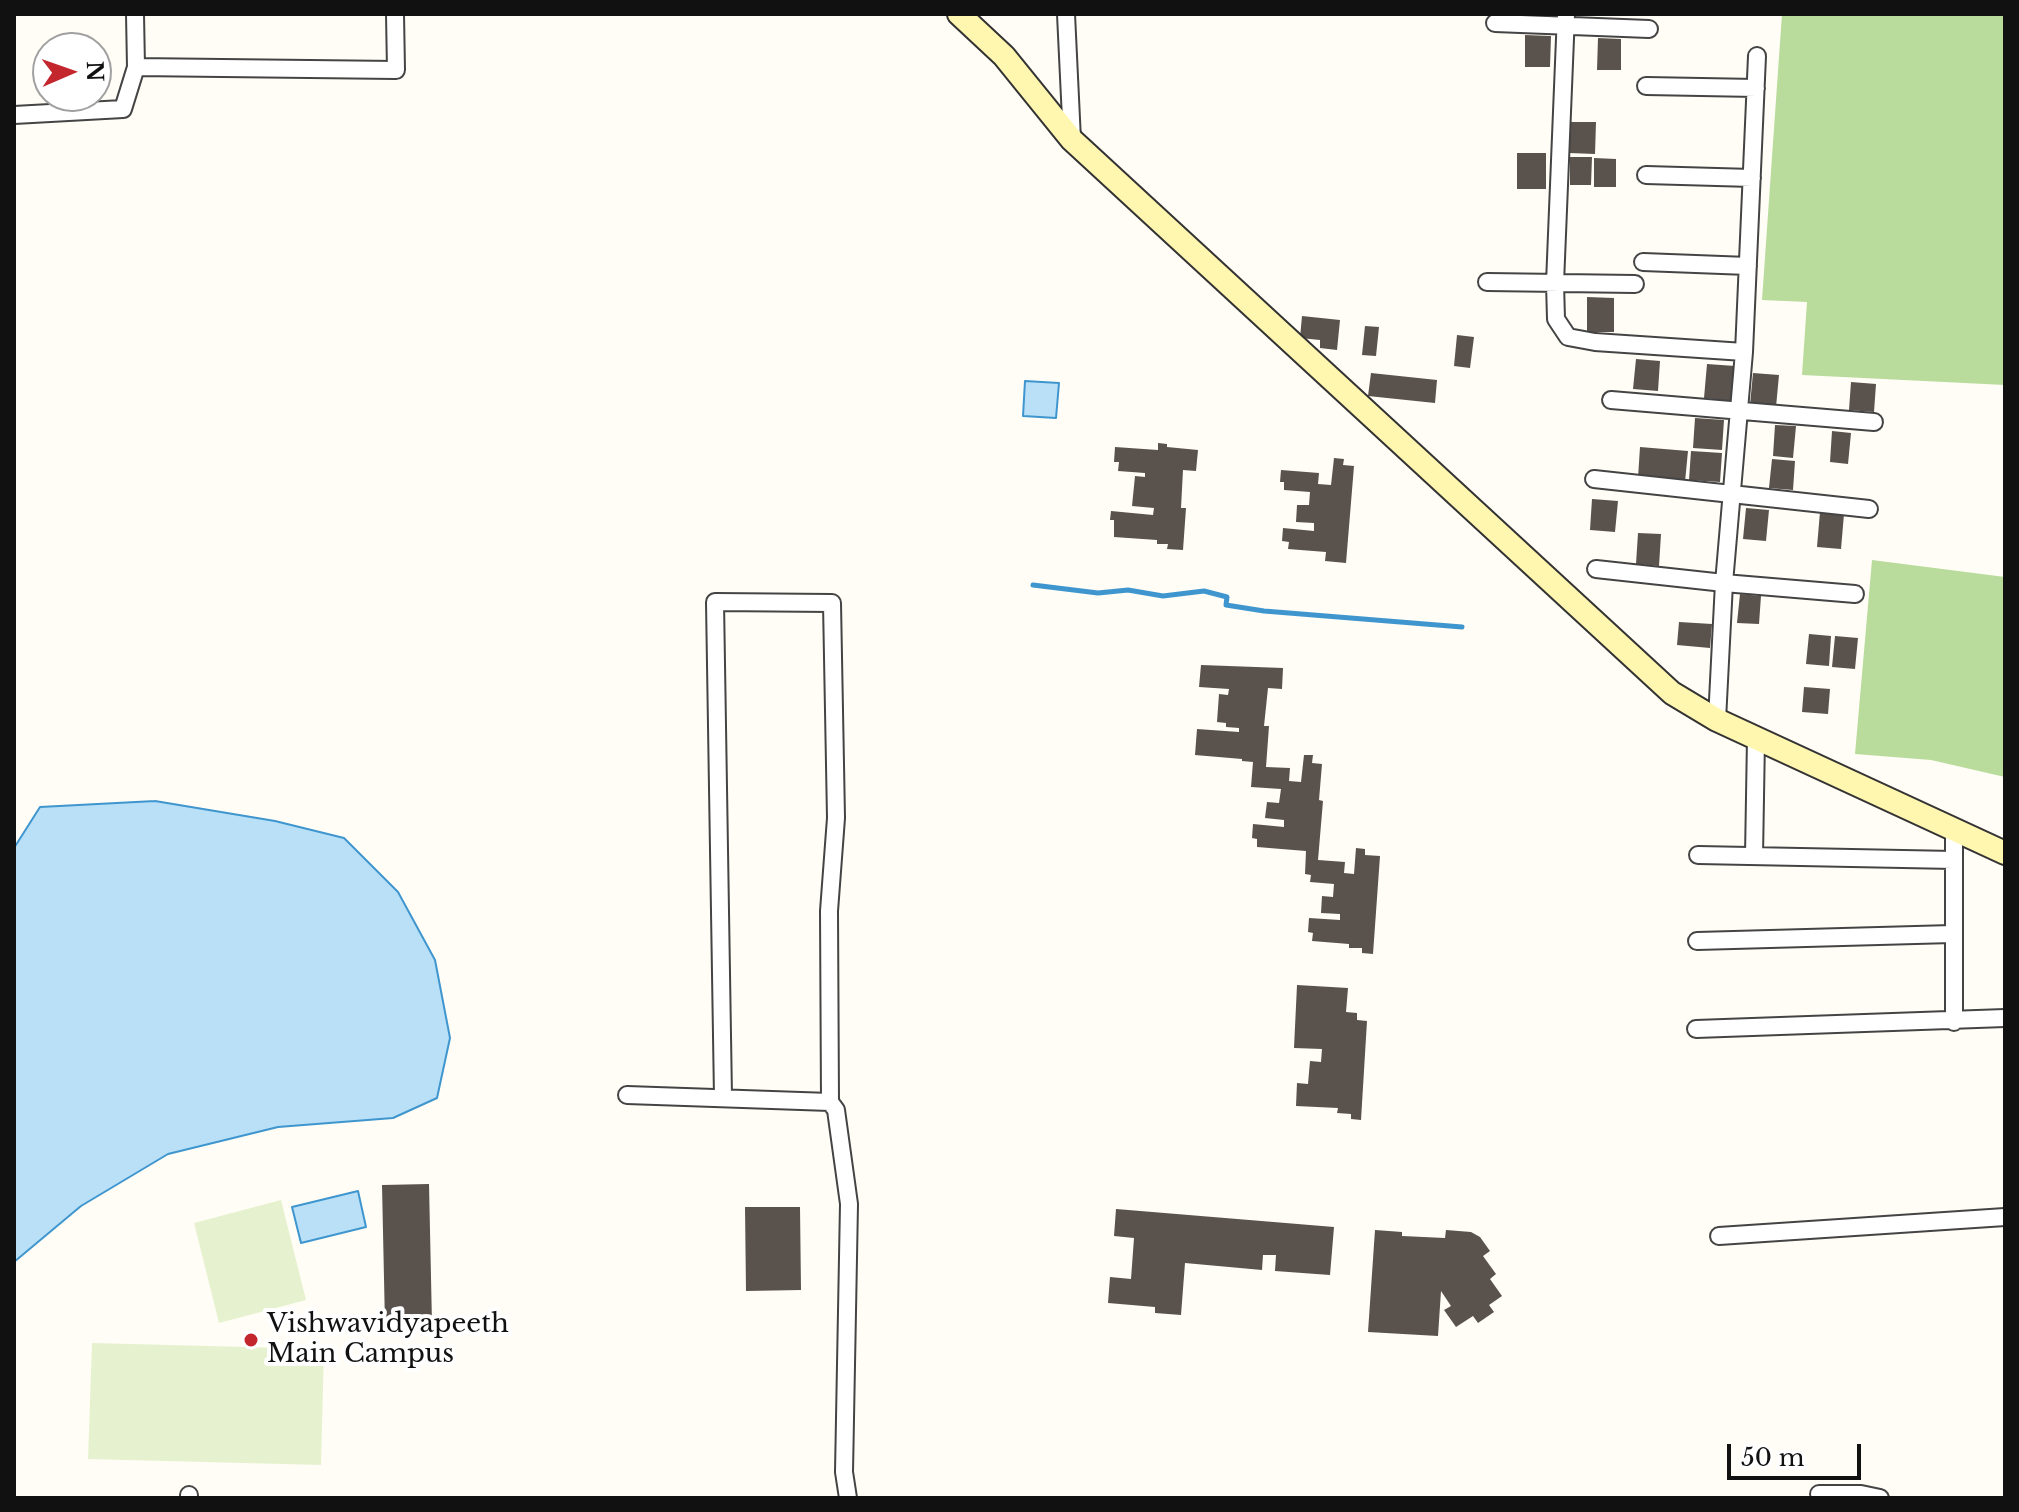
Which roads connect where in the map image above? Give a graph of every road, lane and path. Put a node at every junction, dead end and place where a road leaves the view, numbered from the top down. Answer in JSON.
{"nodes":[{"id":1,"x":135,"y":14,"type":"edge"},
{"id":2,"x":395,"y":14,"type":"edge"},
{"id":3,"x":959,"y":14,"type":"edge"},
{"id":4,"x":1066,"y":14,"type":"edge"},
{"id":5,"x":1565,"y":20,"type":"edge"},
{"id":6,"x":1495,"y":23,"type":"dead end"},
{"id":7,"x":1649,"y":29,"type":"dead end"},
{"id":8,"x":1757,"y":56,"type":"dead end"},
{"id":9,"x":136,"y":67,"type":"junction"},
{"id":10,"x":1646,"y":86,"type":"dead end"},
{"id":11,"x":1756,"y":88,"type":"junction"},
{"id":12,"x":14,"y":115,"type":"edge"},
{"id":13,"x":1072,"y":140,"type":"junction"},
{"id":14,"x":1646,"y":175,"type":"dead end"},
{"id":15,"x":1752,"y":178,"type":"junction"},
{"id":16,"x":1643,"y":262,"type":"dead end"},
{"id":17,"x":1748,"y":266,"type":"junction"},
{"id":18,"x":1487,"y":282,"type":"dead end"},
{"id":19,"x":1555,"y":283,"type":"junction"},
{"id":20,"x":1635,"y":284,"type":"dead end"},
{"id":21,"x":1744,"y":352,"type":"junction"},
{"id":22,"x":1611,"y":400,"type":"dead end"},
{"id":23,"x":1739,"y":411,"type":"junction"},
{"id":24,"x":1874,"y":422,"type":"dead end"},
{"id":25,"x":1594,"y":479,"type":"dead end"},
{"id":26,"x":1732,"y":494,"type":"junction"},
{"id":27,"x":1869,"y":509,"type":"dead end"},
{"id":28,"x":1596,"y":569,"type":"dead end"},
{"id":29,"x":1724,"y":583,"type":"junction"},
{"id":30,"x":1855,"y":594,"type":"dead end"},
{"id":31,"x":1717,"y":720,"type":"junction"},
{"id":32,"x":1756,"y":738,"type":"junction"},
{"id":33,"x":1954,"y":828,"type":"junction"},
{"id":34,"x":2005,"y":853,"type":"edge"},
{"id":35,"x":1698,"y":855,"type":"dead end"},
{"id":36,"x":1754,"y":856,"type":"junction"},
{"id":37,"x":1954,"y":860,"type":"junction"},
{"id":38,"x":1952,"y":934,"type":"junction"},
{"id":39,"x":1697,"y":941,"type":"dead end"},
{"id":40,"x":2005,"y":1018,"type":"edge"},
{"id":41,"x":1954,"y":1022,"type":"junction"},
{"id":42,"x":1696,"y":1029,"type":"dead end"},
{"id":43,"x":627,"y":1095,"type":"dead end"},
{"id":44,"x":723,"y":1097,"type":"junction"},
{"id":45,"x":830,"y":1102,"type":"junction"},
{"id":46,"x":2005,"y":1217,"type":"edge"},
{"id":47,"x":1719,"y":1236,"type":"dead end"},
{"id":48,"x":1819,"y":1494,"type":"dead end"},
{"id":49,"x":848,"y":1498,"type":"edge"},
{"id":50,"x":1880,"y":1498,"type":"edge"}],
"edges":[{"from":1,"to":9,"type":"street"},
{"from":2,"to":9,"type":"street"},
{"from":3,"to":13,"type":"main road"},
{"from":4,"to":13,"type":"street"},
{"from":5,"to":6,"type":"street"},
{"from":5,"to":7,"type":"street"},
{"from":5,"to":19,"type":"street"},
{"from":8,"to":11,"type":"street"},
{"from":9,"to":12,"type":"street"},
{"from":10,"to":11,"type":"street"},
{"from":11,"to":15,"type":"street"},
{"from":13,"to":31,"type":"main road"},
{"from":14,"to":15,"type":"street"},
{"from":15,"to":17,"type":"street"},
{"from":16,"to":17,"type":"street"},
{"from":17,"to":21,"type":"street"},
{"from":18,"to":19,"type":"street"},
{"from":19,"to":20,"type":"street"},
{"from":19,"to":21,"type":"street"},
{"from":21,"to":23,"type":"street"},
{"from":22,"to":23,"type":"street"},
{"from":23,"to":24,"type":"street"},
{"from":23,"to":26,"type":"street"},
{"from":25,"to":26,"type":"street"},
{"from":26,"to":27,"type":"street"},
{"from":26,"to":29,"type":"street"},
{"from":28,"to":29,"type":"street"},
{"from":29,"to":30,"type":"street"},
{"from":29,"to":31,"type":"street"},
{"from":31,"to":32,"type":"main road"},
{"from":32,"to":33,"type":"main road"},
{"from":32,"to":36,"type":"street"},
{"from":33,"to":34,"type":"main road"},
{"from":33,"to":37,"type":"street"},
{"from":35,"to":36,"type":"street"},
{"from":36,"to":37,"type":"street"},
{"from":37,"to":38,"type":"street"},
{"from":38,"to":39,"type":"street"},
{"from":38,"to":41,"type":"street"},
{"from":40,"to":41,"type":"street"},
{"from":41,"to":42,"type":"street"},
{"from":43,"to":44,"type":"street"},
{"from":44,"to":45,"type":"street"},
{"from":44,"to":45,"type":"street"},
{"from":45,"to":49,"type":"street"},
{"from":46,"to":47,"type":"street"},
{"from":48,"to":50,"type":"street"}]}
